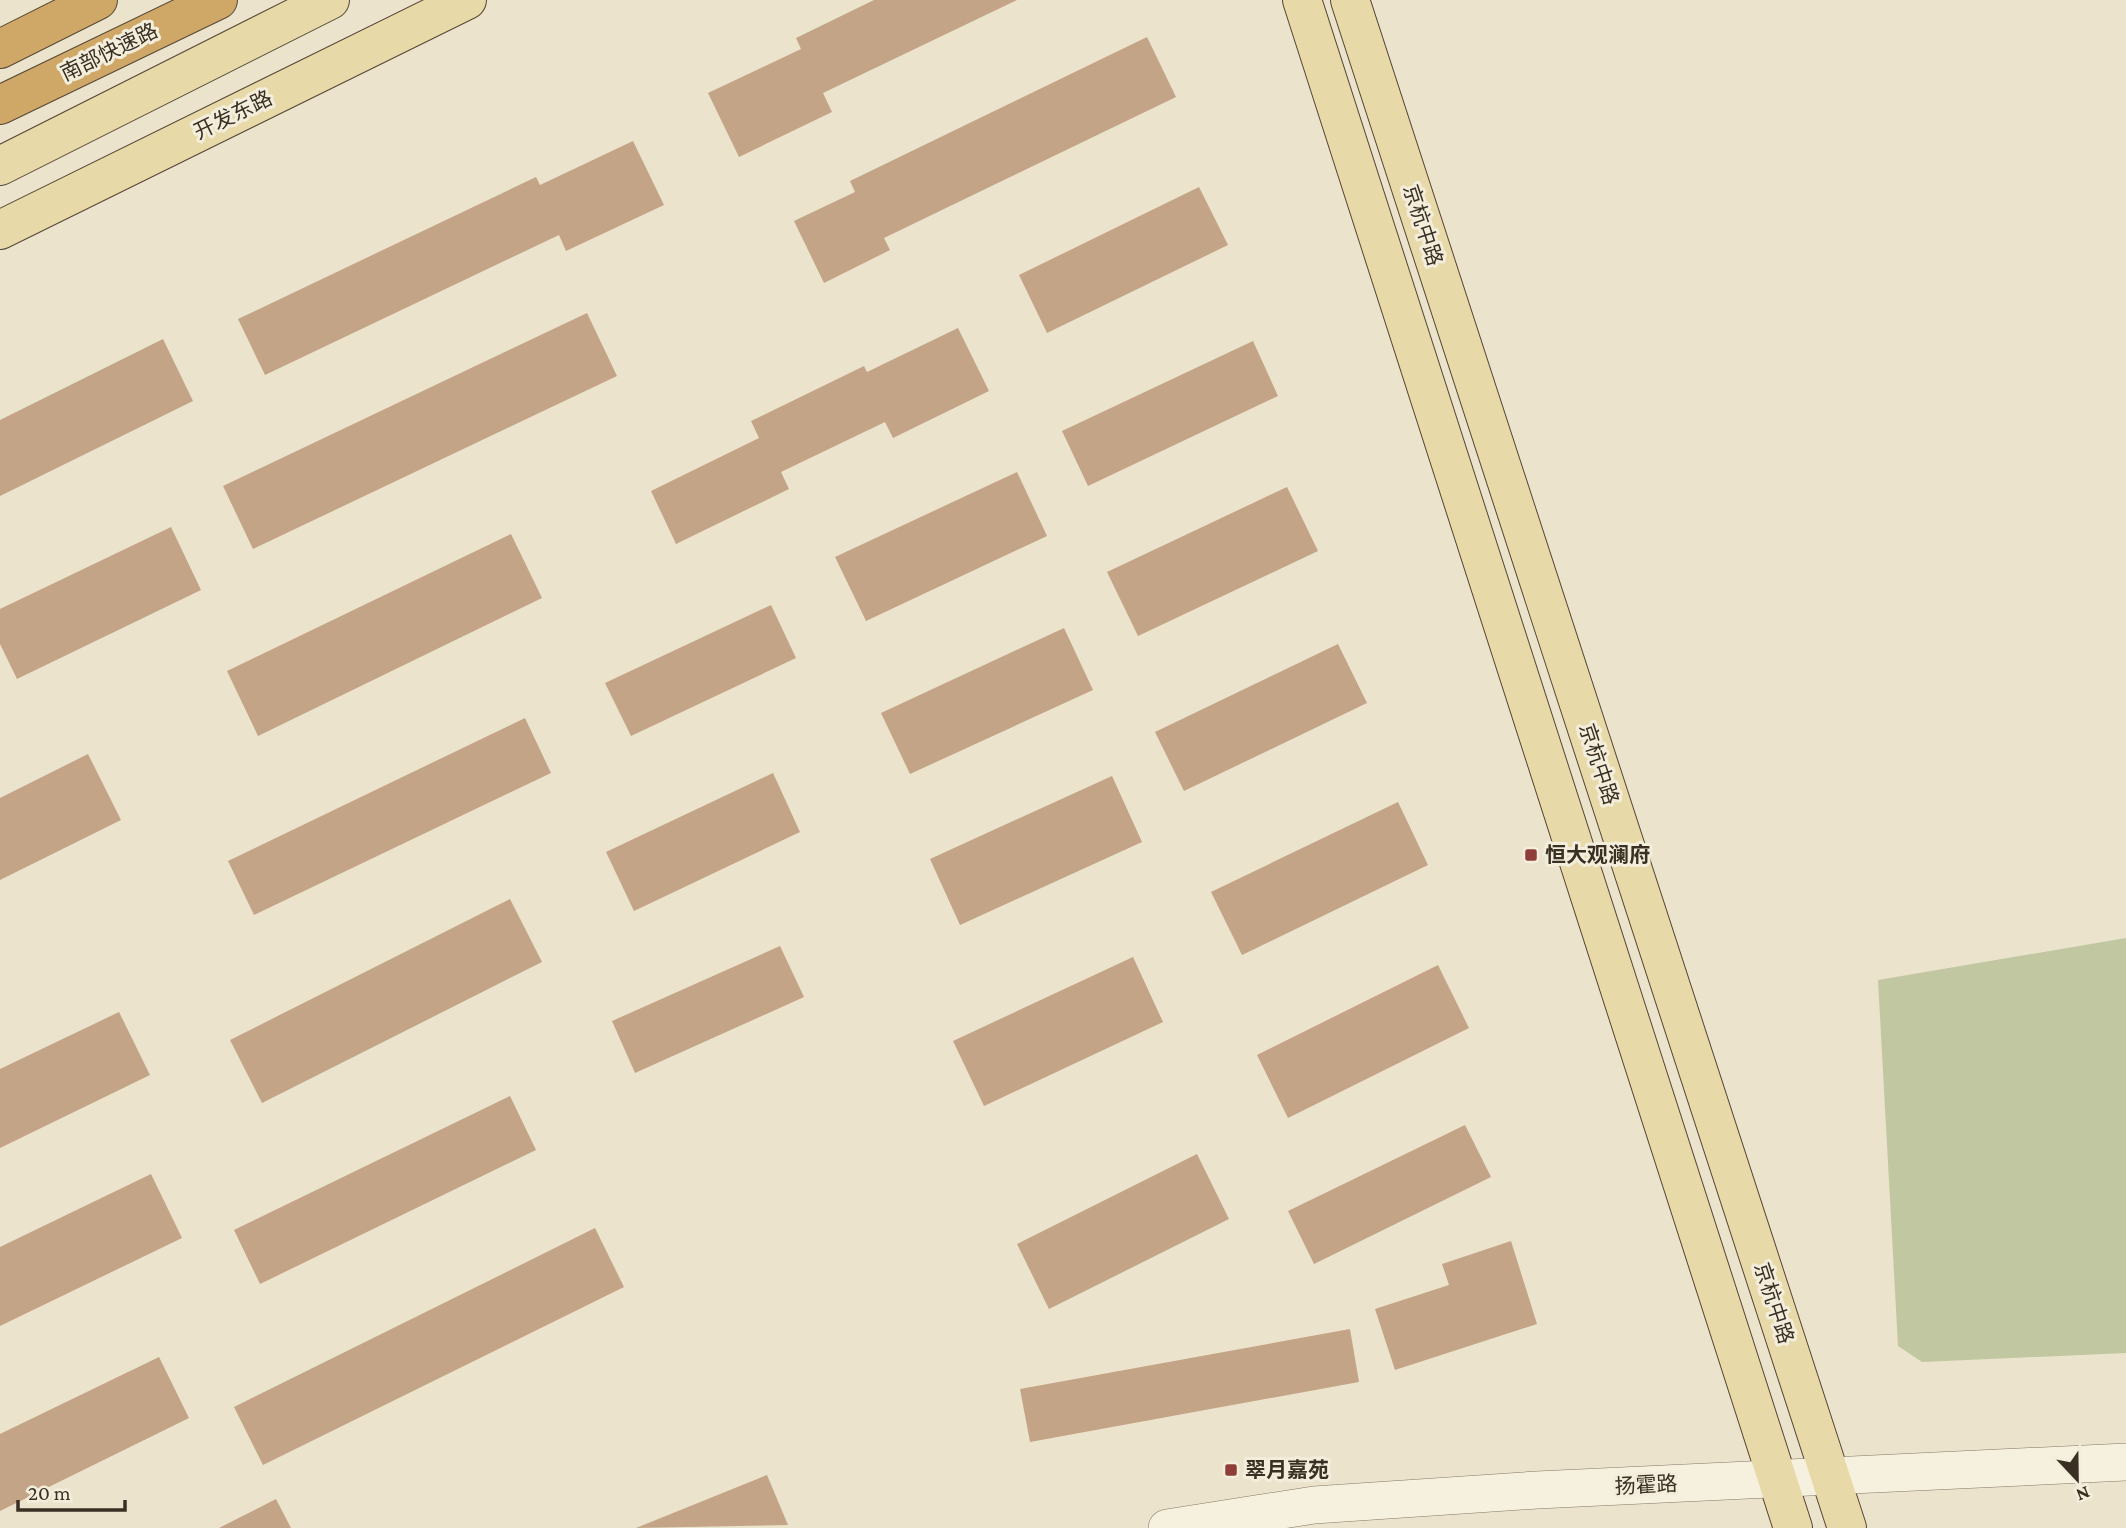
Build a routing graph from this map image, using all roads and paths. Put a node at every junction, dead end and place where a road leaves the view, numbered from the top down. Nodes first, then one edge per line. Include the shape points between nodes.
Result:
1 (99, 0) edge
2 (218, 0) edge
3 (330, 0) edge
4 (467, 0) edge
5 (1302, 0) edge
6 (1350, 0) edge
7 (0, 50) edge
8 (0, 104) edge
9 (0, 166) edge
10 (0, 230) edge
11 (2126, 1462) edge
12 (1831, 1476) junction
13 (1777, 1479) junction
14 (1167, 1528) edge
15 (1793, 1528) edge
16 (1847, 1528) edge

1 - 7 highway
2 - 8 highway, 南部快速路
3 - 9 main road
4 - 10 main road, 开发东路
5 - 13 main road
6 - 12 main road, 京杭中路
11 - 12 street, 扬霍路
12 - 13 street, 扬霍路
12 - 16 main road, 京杭中路
13 - 14 street, 扬霍路 via 1314,1505
13 - 15 main road

